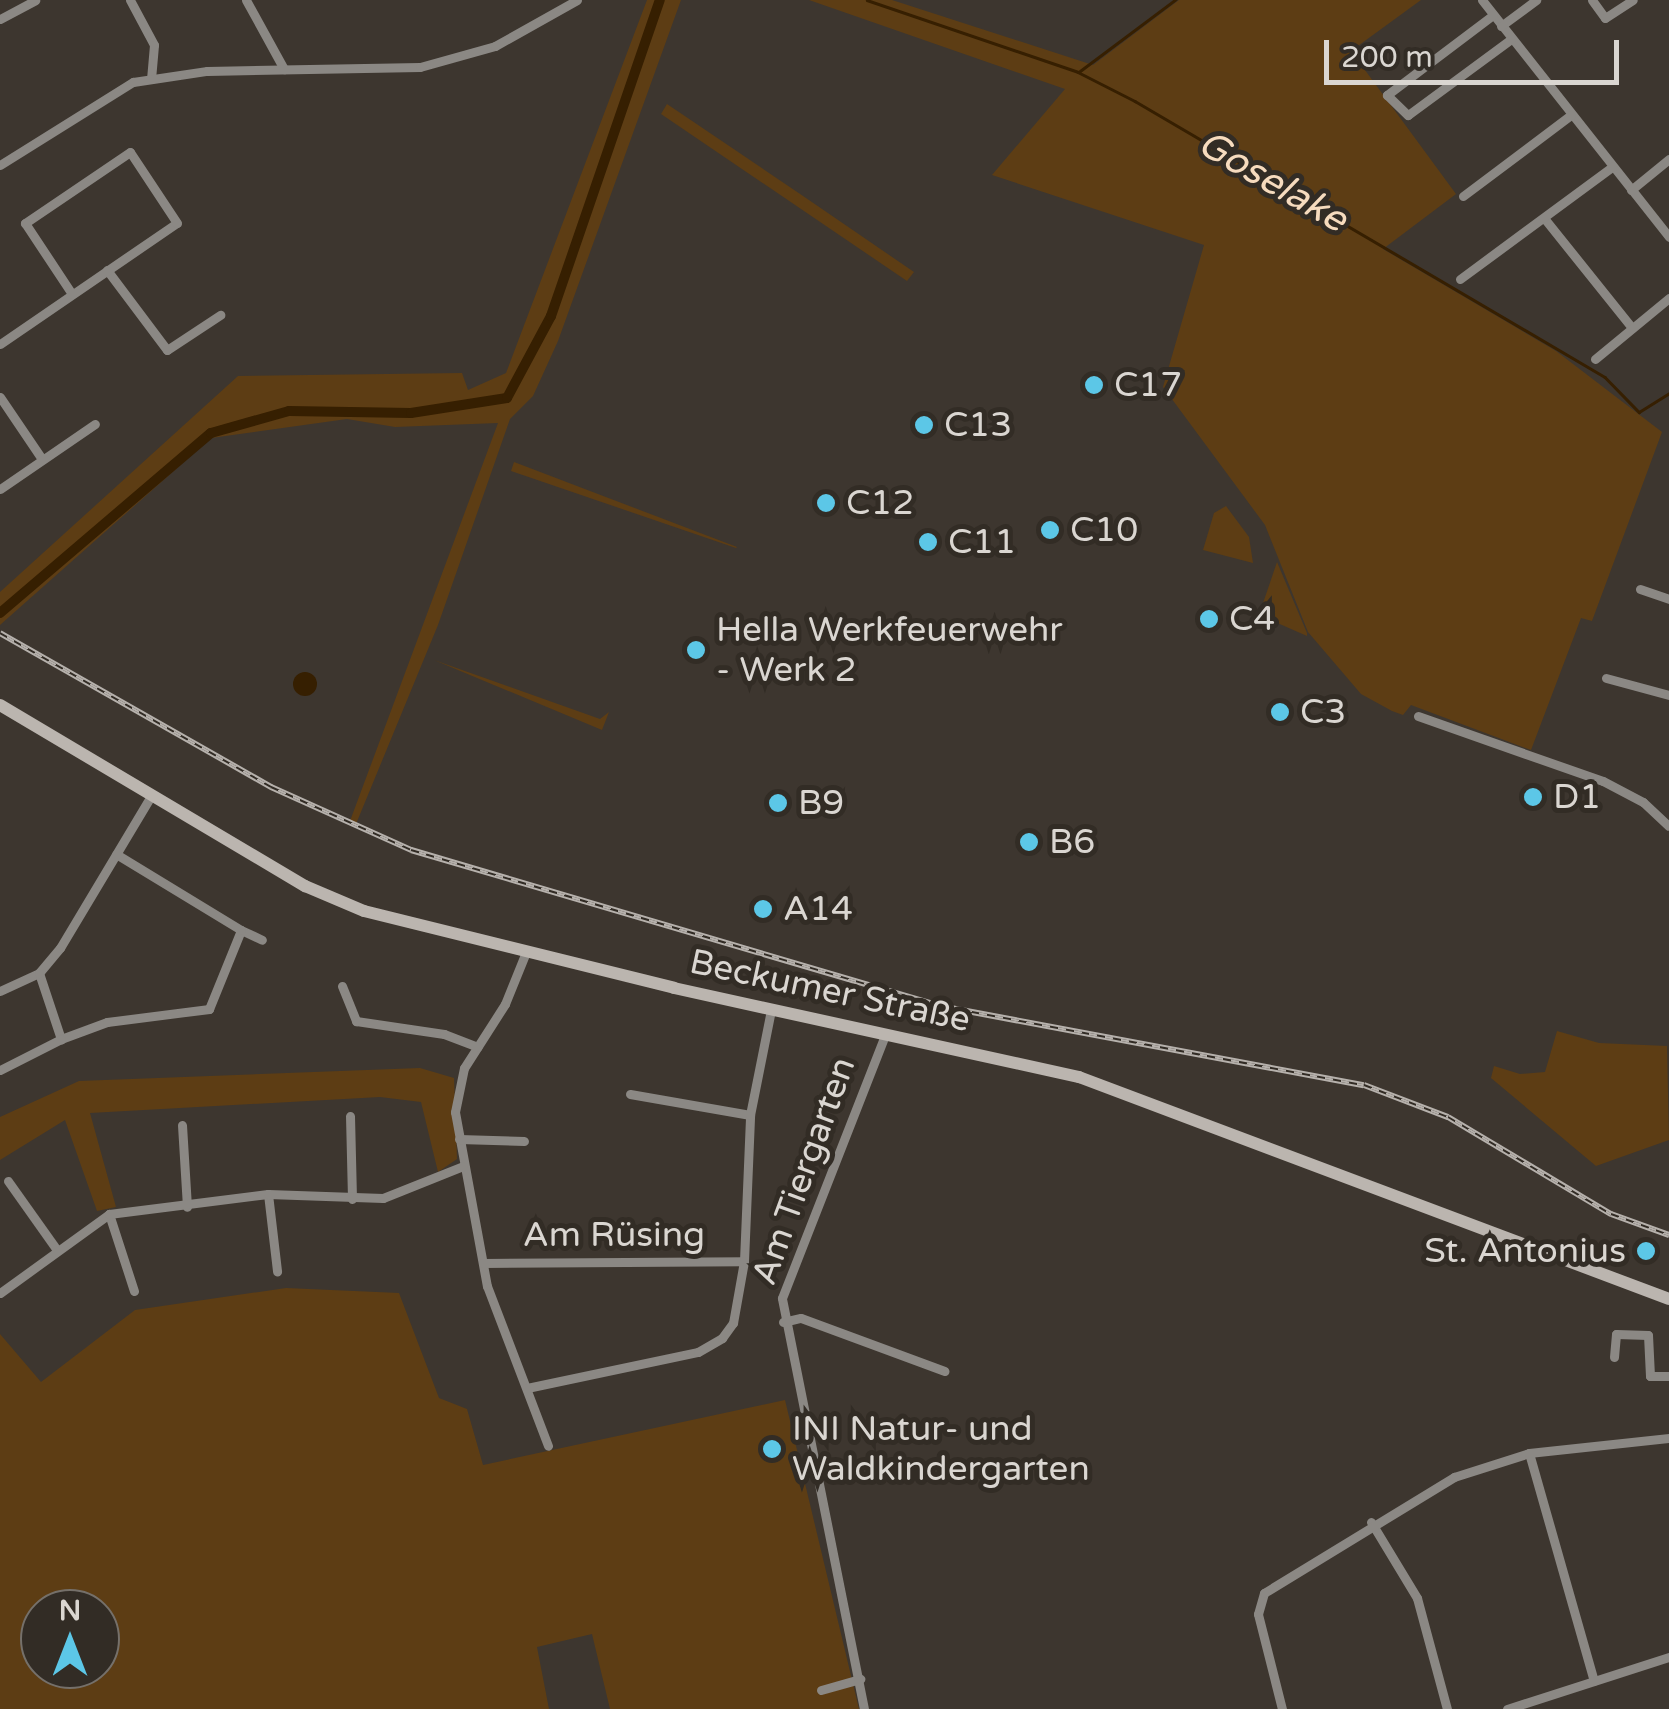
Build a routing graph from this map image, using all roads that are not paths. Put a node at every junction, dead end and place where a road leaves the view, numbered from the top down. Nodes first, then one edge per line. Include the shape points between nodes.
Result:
1 (35, 0) edge
2 (130, 0) edge
3 (262, 0) edge
4 (576, 0) edge
5 (1482, 0) edge
6 (1536, 0) edge
7 (1592, 0) edge
8 (1632, 0) edge
9 (248, 4) edge
10 (1494, 15) junction
11 (0, 18) edge
12 (1501, 26) junction
13 (1511, 39) junction
14 (284, 70) junction
15 (151, 77) junction
16 (1571, 116) junction
17 (1669, 159) edge
18 (0, 165) edge
19 (1612, 166) junction
20 (1631, 190) junction
21 (1463, 196) dead end
22 (1544, 218) junction
23 (1669, 237) edge
24 (107, 270) junction
25 (1460, 279) dead end
26 (72, 294) junction
27 (1669, 298) edge
28 (220, 315) dead end
29 (1632, 328) junction
30 (0, 344) edge
31 (1595, 358) dead end
32 (0, 397) edge
33 (96, 424) dead end
34 (42, 460) junction
35 (0, 489) edge
36 (1640, 589) dead end
37 (1669, 599) edge
38 (1606, 678) dead end
39 (1669, 695) edge
40 (0, 705) edge
41 (1418, 716) dead end
42 (152, 796) junction
43 (1669, 826) edge
44 (116, 854) junction
45 (241, 930) junction
46 (262, 940) dead end
47 (526, 952) junction
48 (39, 972) junction
49 (342, 986) dead end
50 (0, 992) edge
51 (771, 1010) junction
52 (884, 1035) junction
53 (62, 1039) junction
54 (478, 1047) junction
55 (0, 1070) edge
56 (630, 1094) dead end
57 (750, 1115) junction
58 (350, 1116) dead end
59 (182, 1125) dead end
60 (458, 1139) junction
61 (524, 1141) dead end
62 (462, 1166) junction
63 (8, 1181) dead end
64 (268, 1194) junction
65 (352, 1200) junction
66 (187, 1207) junction
67 (109, 1214) junction
68 (57, 1250) junction
69 (744, 1261) junction
70 (483, 1263) junction
71 (277, 1271) dead end
72 (134, 1292) dead end
73 (0, 1293) edge
74 (1669, 1299) edge
75 (783, 1322) junction
76 (1614, 1357) dead end
77 (944, 1371) dead end
78 (1669, 1376) edge
79 (527, 1388) junction
80 (1669, 1438) edge
81 (548, 1446) dead end
82 (1530, 1453) junction
83 (1371, 1522) junction
84 (1669, 1657) edge
85 (860, 1679) junction
86 (1594, 1680) junction
87 (821, 1690) dead end
88 (864, 1709) edge
89 (1282, 1709) edge
90 (1447, 1709) edge
91 (1507, 1709) edge

1 - 11 street
2 - 15 street via 154,45
3 - 9 street
4 - 14 street via 494,46 420,67
5 - 10 street
6 - 12 street
7 - 8 street via 1605,18
9 - 14 street
10 - 12 street
10 - 13 street via 1387,95 1408,114
12 - 13 street
13 - 16 street
14 - 15 street
15 - 18 street via 114,91
16 - 19 street
16 - 21 street
17 - 20 street
19 - 20 street
19 - 22 street
20 - 23 street
22 - 25 street
22 - 29 street
24 - 26 street
24 - 26 street via 177,223 130,152 25,223
24 - 28 street via 167,350
26 - 30 street
27 - 29 street
29 - 31 street
32 - 34 street
33 - 34 street
34 - 35 street
36 - 37 street
38 - 39 street
40 - 42 main road, Beckumer Straße
41 - 43 street via 1603,781 1643,802
42 - 44 street
42 - 47 main road, Beckumer Straße via 337,901
44 - 45 street
44 - 48 street
45 - 46 street
45 - 53 street via 209,1009 107,1022
47 - 51 main road, Beckumer Straße
47 - 54 street via 506,1004
48 - 50 street
48 - 53 street
49 - 54 street via 356,1021 444,1034
51 - 52 main road, Beckumer Straße
51 - 57 street, Am Rüsing
52 - 74 main road, Beckumer Straße via 1111,1088
52 - 75 street, Am Tiergarten via 789,1270
53 - 55 street
54 - 60 street via 454,1092
56 - 57 street
57 - 69 street, Am Rüsing
58 - 65 street
59 - 66 street
60 - 61 street
60 - 62 street
62 - 65 street via 419,1188
62 - 70 street
63 - 68 street
64 - 65 street
64 - 66 street
64 - 71 street
66 - 67 street
67 - 68 street
67 - 72 street
68 - 73 street
69 - 70 street, Am Rüsing
69 - 79 street, Am Rüsing via 733,1323 722,1338 698,1352
70 - 79 street
75 - 77 street via 800,1318
75 - 85 street, Am Tiergarten
76 - 78 street via 1616,1334 1648,1335 1650,1376
79 - 81 street
80 - 82 street
82 - 83 street via 1454,1477
82 - 86 street
83 - 89 street via 1258,1603
83 - 90 street via 1417,1598
84 - 86 street
85 - 87 street
85 - 88 street, Am Tiergarten
86 - 91 street

